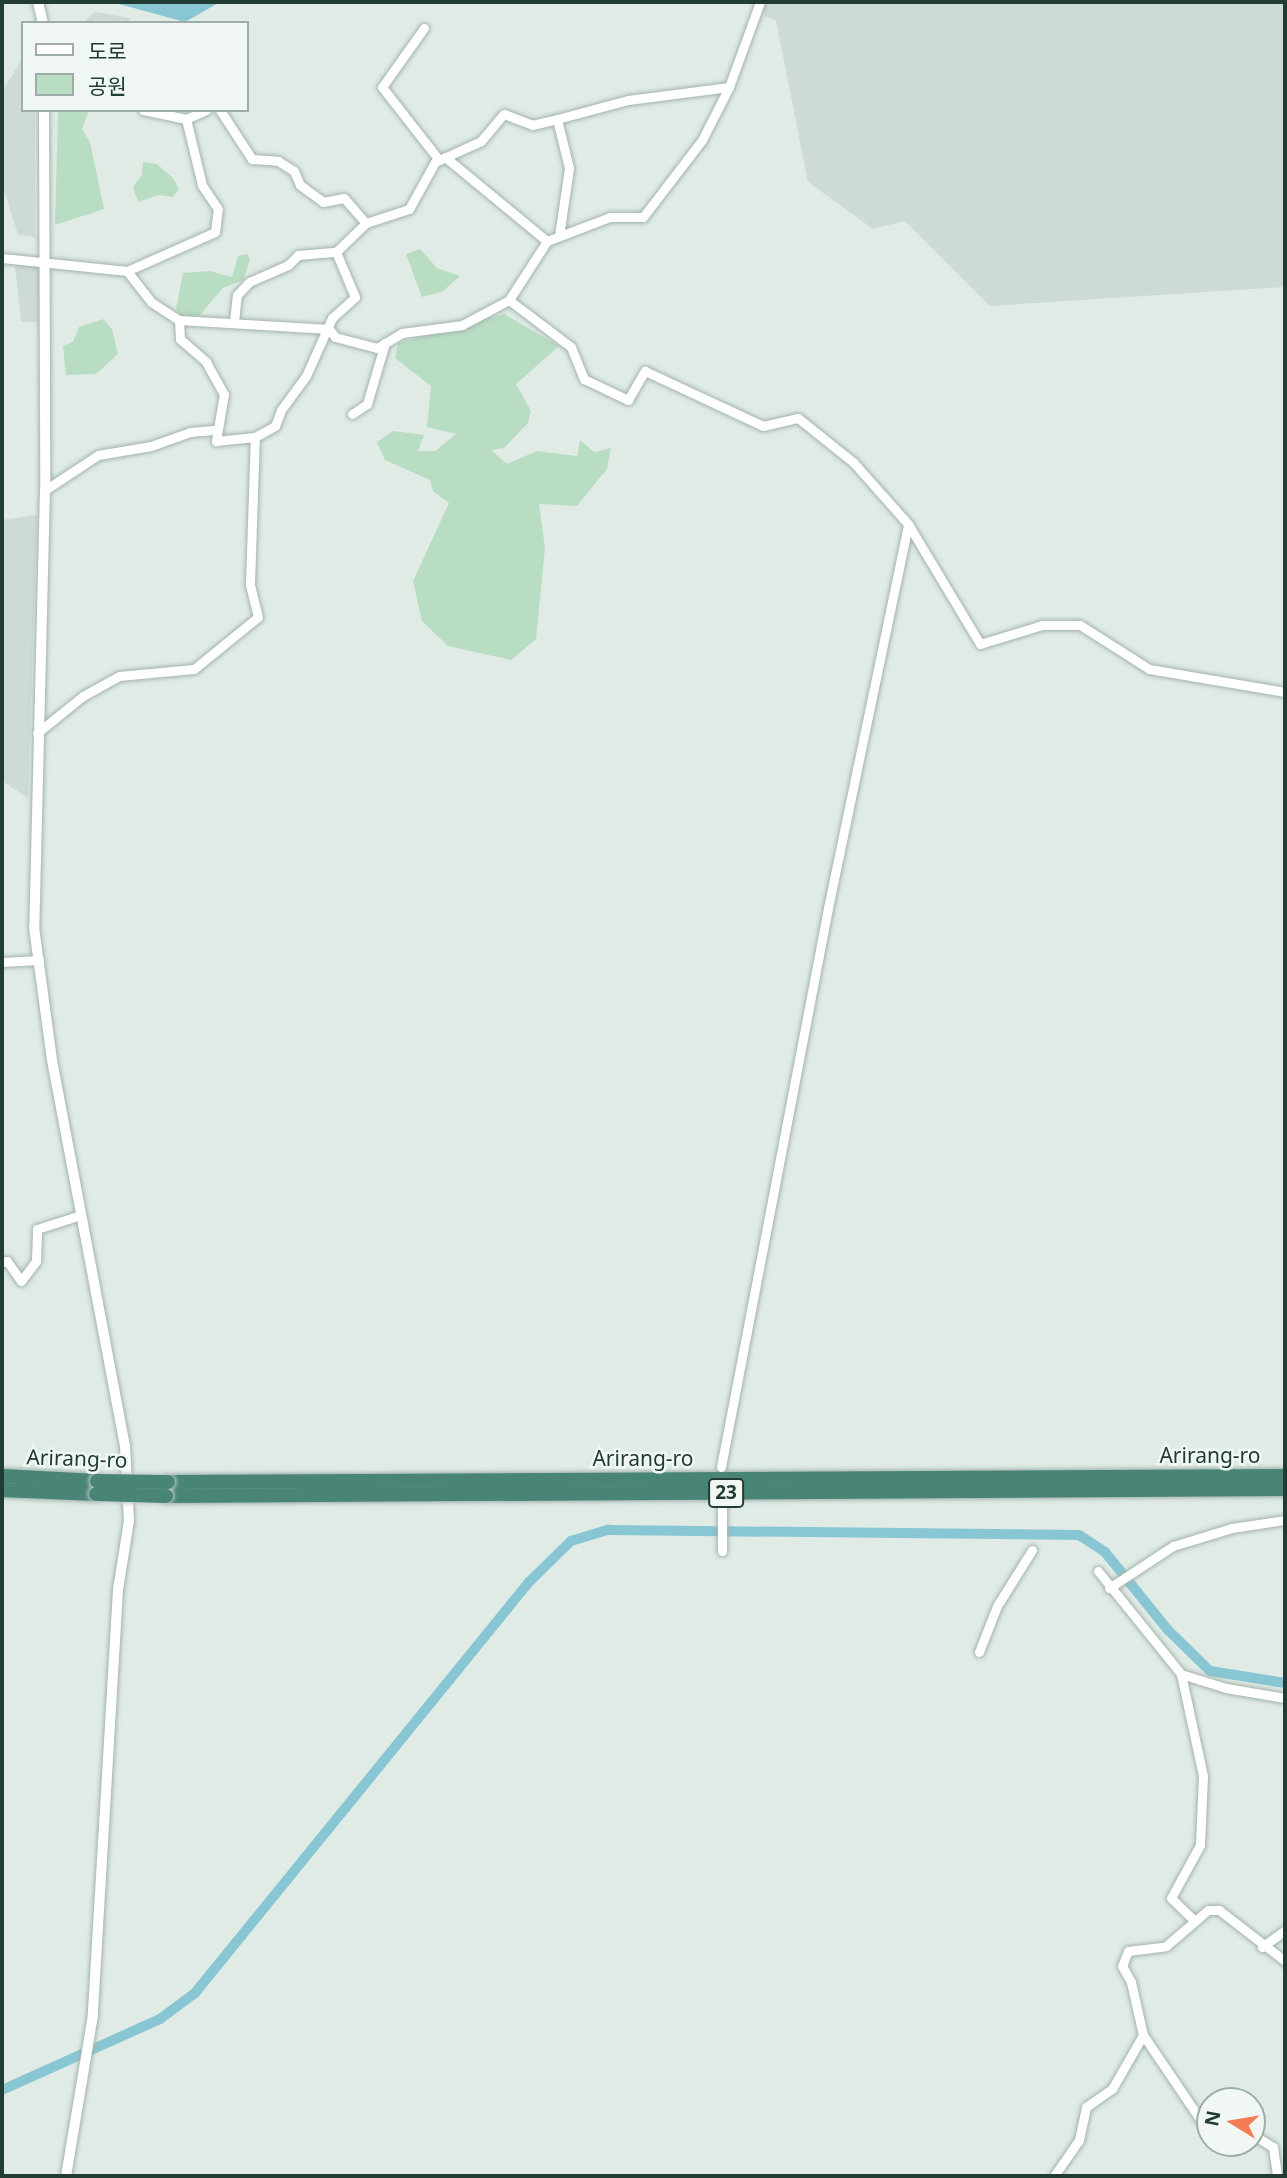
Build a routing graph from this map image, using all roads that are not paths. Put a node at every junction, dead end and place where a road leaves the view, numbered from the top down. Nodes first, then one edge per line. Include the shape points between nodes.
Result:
1 (38, 2) edge
2 (760, 2) edge
3 (43, 21) edge
4 (424, 28) dead end
5 (729, 87) junction
6 (44, 112) edge
7 (153, 112) edge
8 (202, 112) edge
9 (221, 112) edge
10 (186, 119) junction
11 (557, 119) junction
12 (442, 159) junction
13 (366, 223) junction
14 (559, 236) junction
15 (547, 241) junction
16 (336, 252) junction
17 (2, 258) edge
18 (44, 260) junction
19 (127, 271) junction
20 (509, 300) junction
21 (179, 320) junction
22 (234, 322) junction
23 (329, 329) junction
24 (385, 343) junction
25 (352, 414) dead end
26 (214, 430) junction
27 (254, 437) junction
28 (45, 490) junction
29 (908, 524) junction
30 (1285, 692) edge
31 (36, 734) junction
32 (39, 960) junction
33 (2, 962) edge
34 (81, 1215) junction
35 (2, 1262) edge
36 (721, 1467) dead end
37 (2, 1476) edge
38 (1285, 1476) edge
39 (97, 1487) junction
40 (167, 1489) junction
41 (1285, 1489) edge
42 (2, 1490) edge
43 (722, 1502) dead end
44 (1285, 1520) edge
45 (722, 1548) dead end
46 (1032, 1550) dead end
47 (1098, 1572) dead end
48 (1112, 1585) junction
49 (979, 1652) dead end
50 (1181, 1674) junction
51 (1285, 1698) edge
52 (1195, 1921) junction
53 (1285, 1930) edge
54 (1262, 1947) junction
55 (1285, 1961) edge
56 (1143, 2035) junction
57 (1196, 2114) edge
58 (1266, 2143) edge
59 (66, 2176) edge
60 (1054, 2176) edge
61 (1277, 2176) edge

1 - 3 street
2 - 5 street
4 - 12 street via 382,87
5 - 11 street via 628,100
5 - 14 street via 702,140 643,217 610,217
6 - 18 street
7 - 10 street
8 - 10 street
9 - 13 street via 252,159 278,161 323,202 344,198
10 - 19 street via 202,185 218,209 215,232
11 - 12 street via 532,125 504,114 481,141
11 - 14 street via 569,168
12 - 13 street via 410,209
12 - 15 street
13 - 16 street
14 - 15 street
15 - 20 street
16 - 22 street via 298,255 288,265 249,282 237,295
16 - 23 street via 355,297 332,318
17 - 18 street
18 - 19 street via 89,270
18 - 28 street
19 - 21 street via 152,302
20 - 24 street via 462,325 402,333
20 - 29 street via 571,347 584,379 628,400 645,371 763,426 798,418 854,463
21 - 22 street
21 - 26 street via 180,339 206,362 224,394
22 - 23 street
23 - 24 street via 335,337 377,348
23 - 27 street via 275,426
24 - 25 street via 367,404
26 - 27 street via 216,441 227,443
26 - 28 street via 98,455
27 - 31 street via 250,583 258,617 194,670 119,676 83,696
28 - 31 street
29 - 30 street via 980,644 1042,625 1080,625 1149,669
29 - 36 street
31 - 32 street via 34,927
32 - 33 street
32 - 34 street
34 - 35 street via 37,1229 36,1261 21,1281 7,1261
34 - 59 street via 125,1446 129,1521 118,1590 91,2026
37 - 39 highway, Arirang-ro / 23
38 - 40 highway, Arirang-ro / 23
39 - 40 highway, Arirang-ro / 23, bridge
39 - 42 highway, Arirang-ro / 23
40 - 41 highway, Arirang-ro / 23
43 - 45 street
44 - 48 street via 1232,1528 1173,1546
46 - 49 street via 997,1606
47 - 48 street
48 - 50 street
50 - 51 street via 1226,1688
50 - 52 street via 1203,1776 1200,1845 1171,1898
52 - 54 street via 1208,1910 1219,1910
52 - 56 street via 1166,1946 1128,1951 1122,1966 1131,1982
53 - 54 street
54 - 55 street
56 - 57 street
56 - 60 street via 1112,2089 1086,2107 1079,2140
58 - 61 street via 1273,2147

